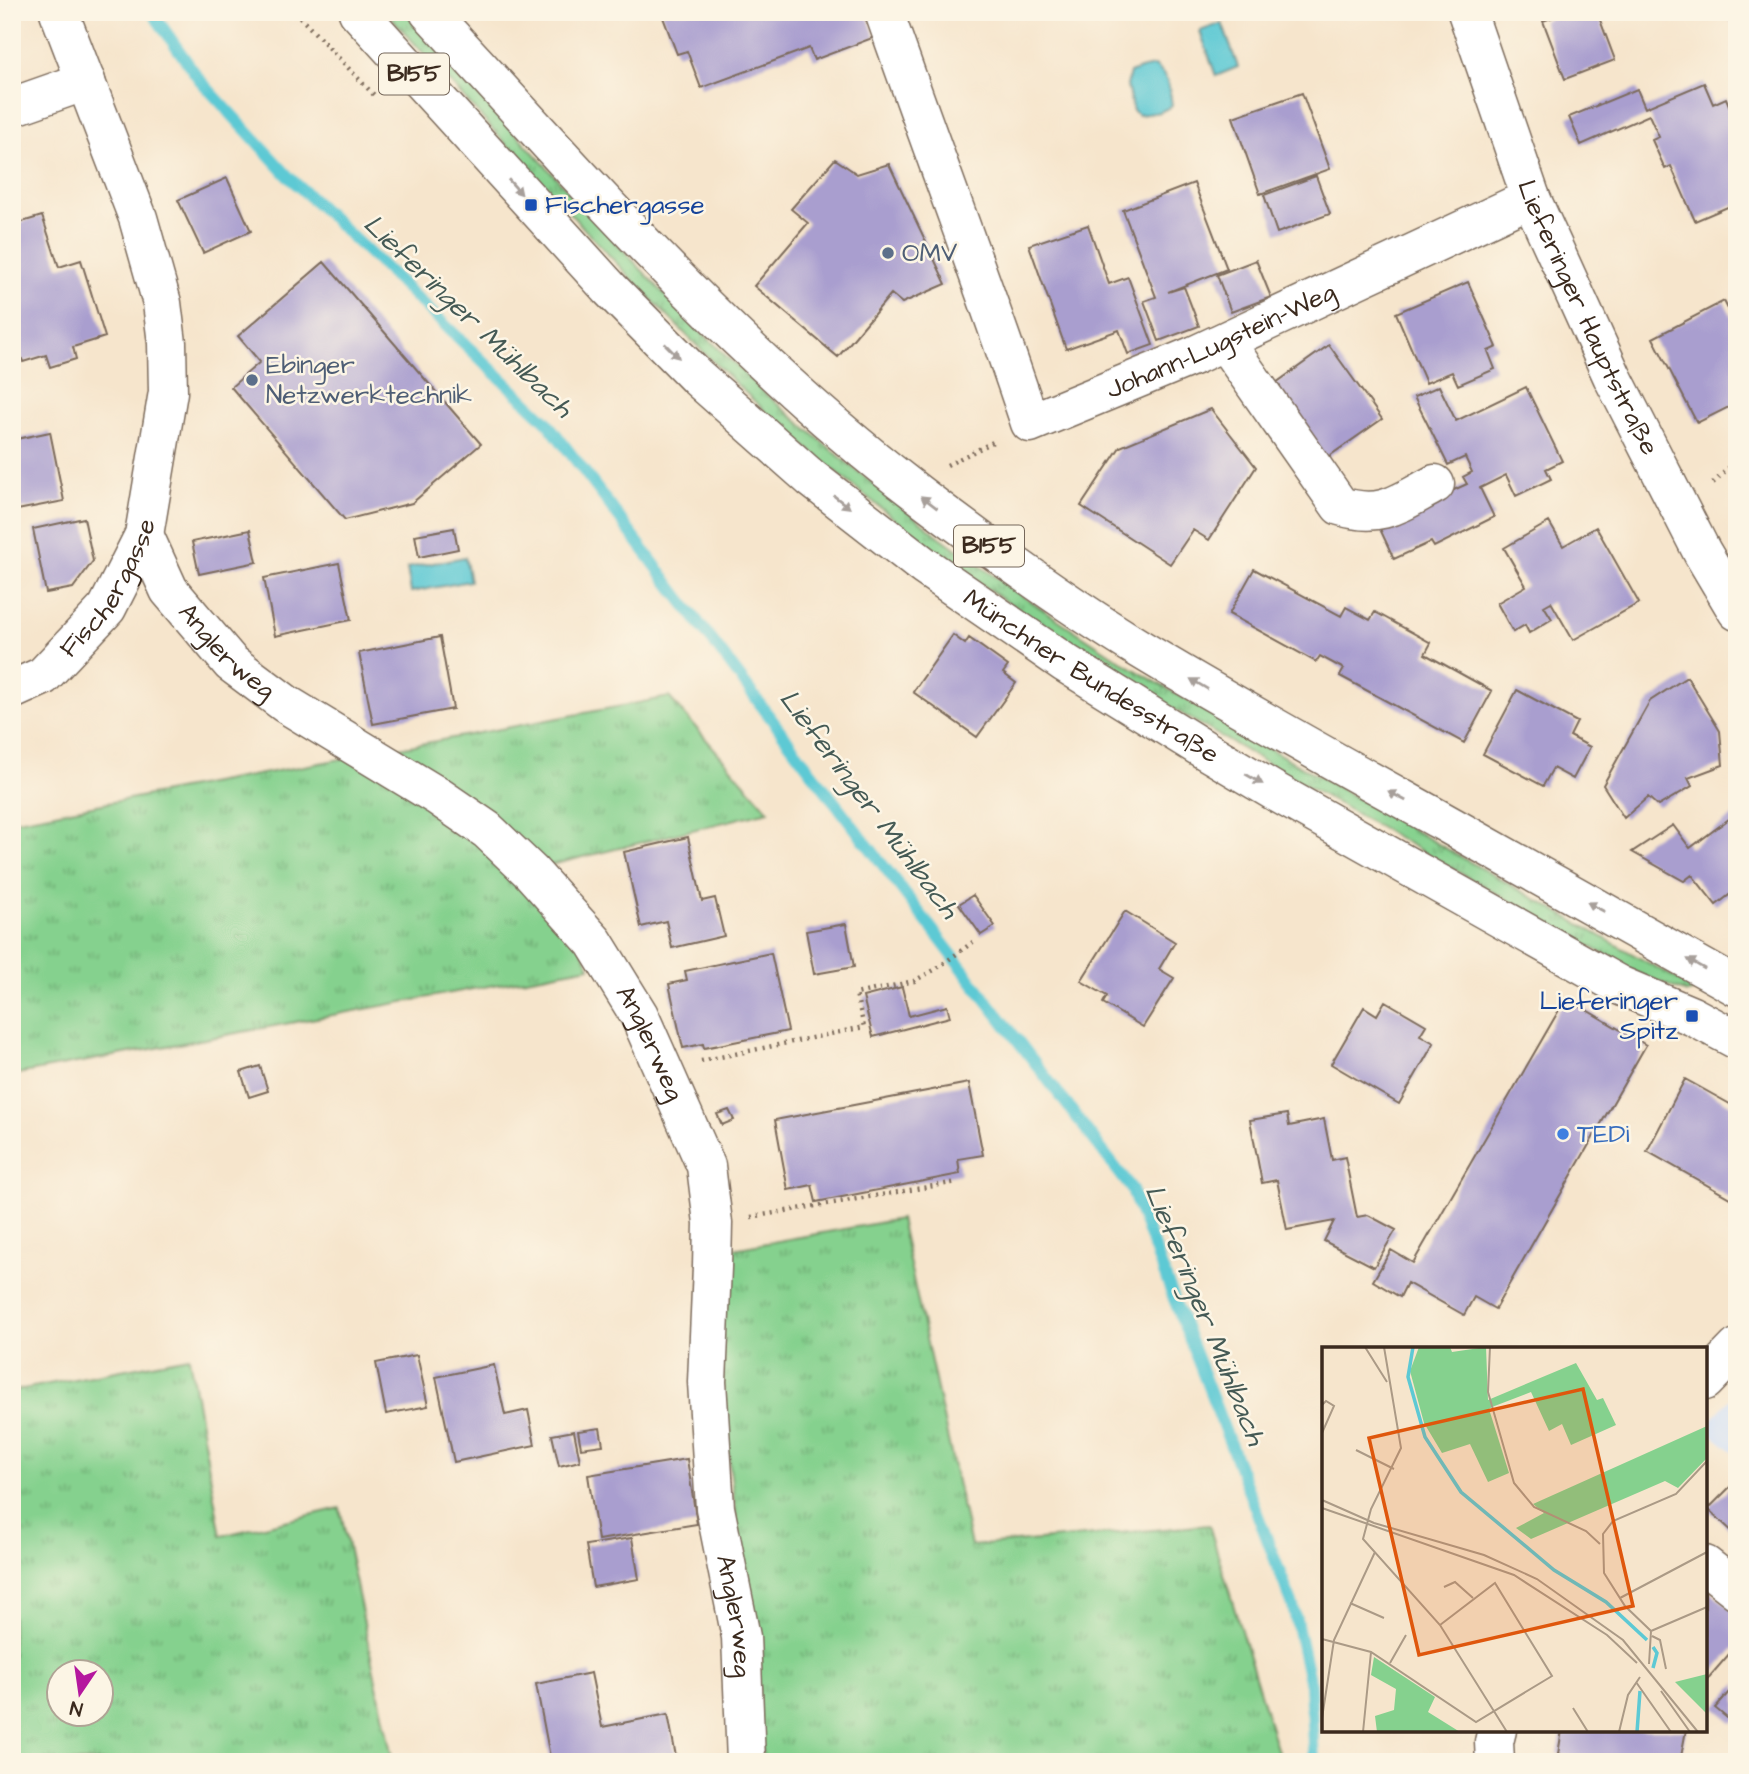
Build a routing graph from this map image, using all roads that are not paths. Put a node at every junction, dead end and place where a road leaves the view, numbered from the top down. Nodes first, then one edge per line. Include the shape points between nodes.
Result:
1 (59, 12) edge
2 (358, 12) edge
3 (429, 12) edge
4 (884, 12) edge
5 (1467, 12) edge
6 (86, 81) junction
7 (12, 107) edge
8 (1531, 198) junction
9 (1225, 342) junction
10 (1435, 484) dead end
11 (144, 535) junction
12 (1737, 611) edge
13 (12, 690) edge
14 (1737, 987) edge
15 (1737, 1040) edge
16 (1737, 1348) edge
17 (1707, 1379) edge
18 (1707, 1567) edge
19 (1737, 1590) edge
20 (1496, 1732) edge
21 (746, 1762) edge
22 (1494, 1762) edge

1 - 6 street, Fischergasse
2 -> 15 street, Münchner Bundesstraße / B155 via 610,289 697,377 811,478 924,566 1065,663 1274,791 1621,986
14 -> 3 street, Münchner Bundesstraße / B155 via 1263,722 1022,571 915,491 781,379 695,296
4 - 9 street, Johann-Lugstein-Weg via 1030,423
5 - 8 street, Lieferinger Hauptstraße
6 - 7 street
6 - 11 street, Fischergasse via 138,218 162,303 168,392
8 - 9 street, Johann-Lugstein-Weg
8 - 12 street, Lieferinger Hauptstraße via 1612,376
9 - 10 street via 1340,506 1359,512 1388,509
11 - 13 street, Fischergasse via 107,608 43,676
11 - 21 street, Anglerweg via 170,590 231,663 286,704 486,830 594,942 639,1015 706,1166 713,1223 707,1382 714,1494 741,1637
16 - 17 street
18 - 19 street
20 - 22 street

